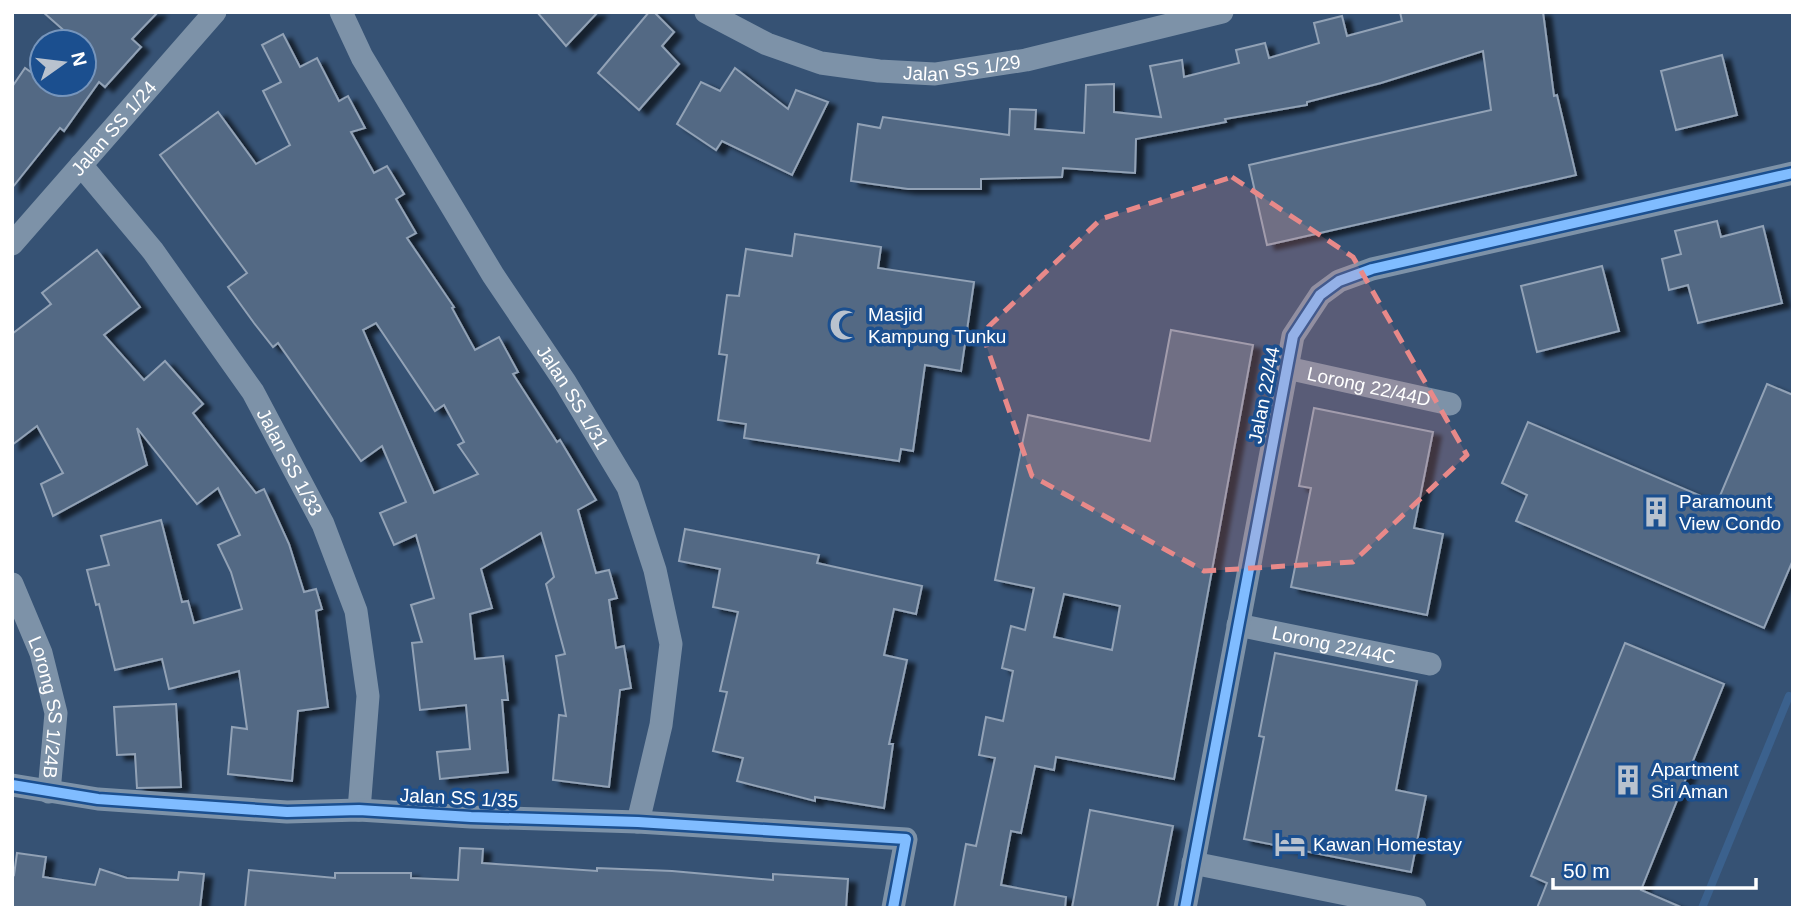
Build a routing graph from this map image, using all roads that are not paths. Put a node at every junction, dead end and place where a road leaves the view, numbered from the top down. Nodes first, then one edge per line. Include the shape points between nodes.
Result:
1 (215, 12) edge
2 (341, 12) edge
3 (706, 12) edge
4 (1222, 12) edge
5 (81, 165) junction
6 (1793, 173) edge
7 (12, 244) edge
8 (1287, 368) junction
9 (1450, 404) dead end
10 (12, 584) edge
11 (1238, 625) junction
12 (1430, 664) dead end
13 (12, 786) edge
14 (49, 792) junction
15 (359, 810) junction
16 (638, 822) junction
17 (1194, 863) junction
18 (893, 908) edge
19 (1185, 908) edge
20 (1415, 908) edge

1 - 5 street, Jalan SS 1/24
2 - 16 street, Jalan SS 1/31 via 368,68 493,275 628,487 655,570 671,644 661,725
3 - 4 street, Jalan SS 1/29 via 767,44 821,64 934,74 1026,60
5 - 7 street, Jalan SS 1/24
5 - 15 street, Jalan SS 1/33 via 153,251 253,392 323,524 356,611 368,696
6 - 8 street, Jalan 22/44 via 1339,281 1320,295 1293,336
8 - 9 street, Lorong 22/44D
8 - 11 street, Jalan 22/44
10 - 14 street, Lorong SS 1/24B via 41,653 57,713
11 - 12 street, Lorong 22/44C
11 - 17 street, Jalan 22/44
13 - 14 street, Jalan SS 1/35
14 - 15 street, Jalan SS 1/35 via 287,812
15 - 16 street, Jalan SS 1/35
16 - 18 street, Jalan SS 1/35 via 906,839
17 - 19 street, Jalan 22/44
17 - 20 street

